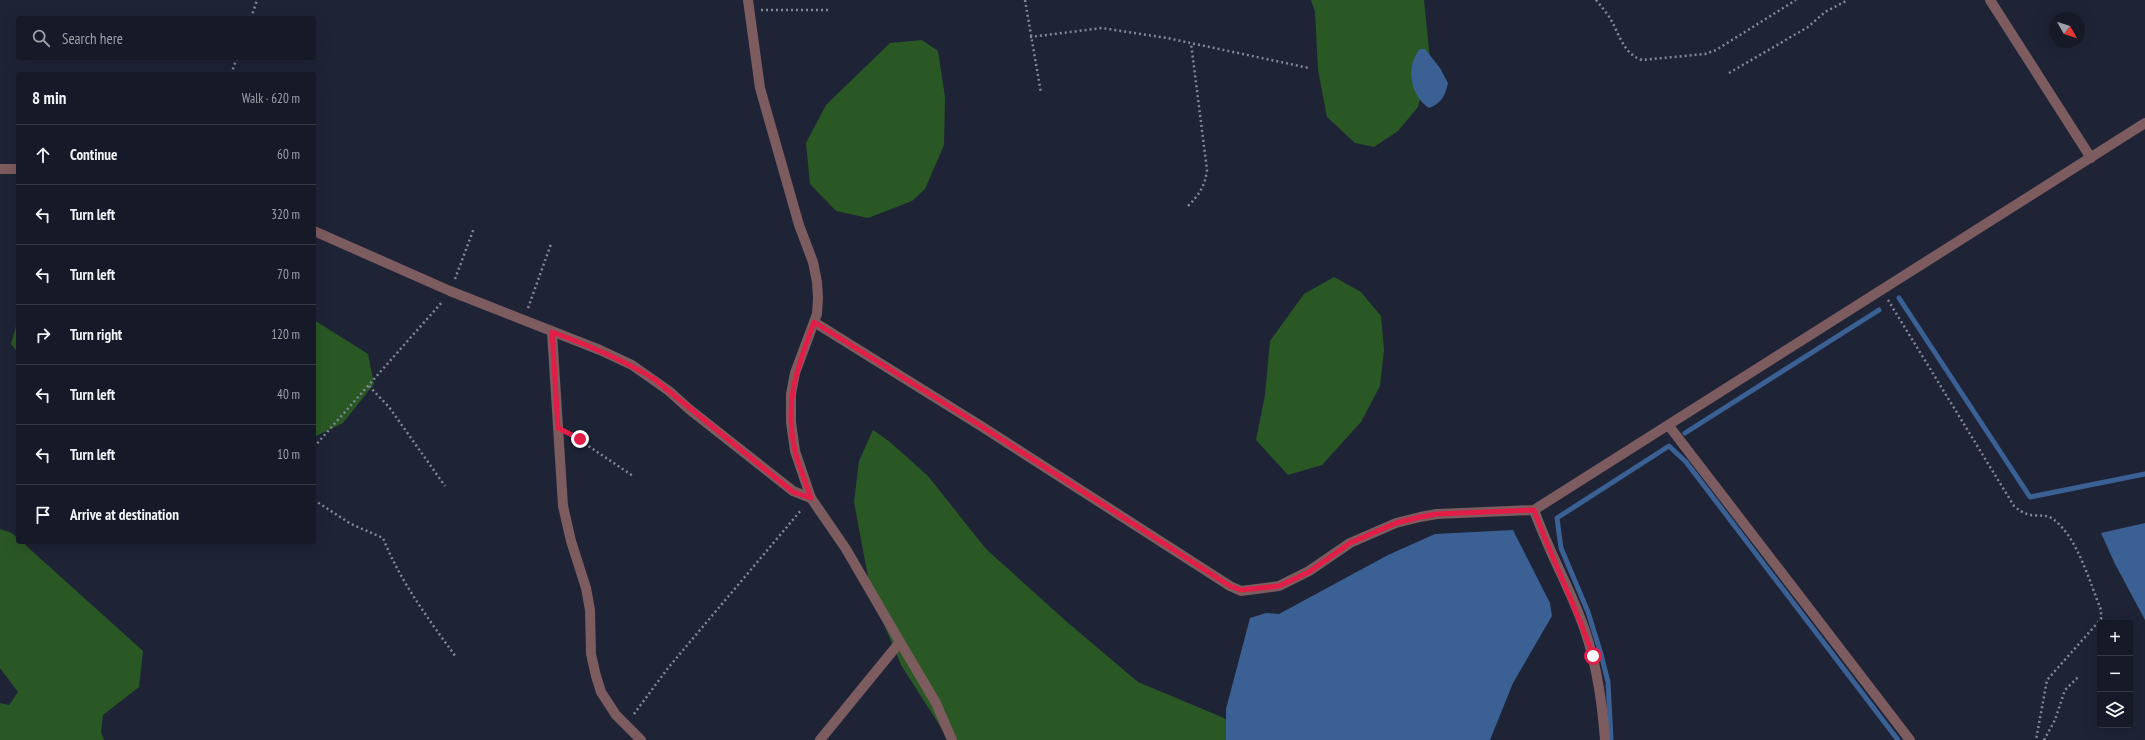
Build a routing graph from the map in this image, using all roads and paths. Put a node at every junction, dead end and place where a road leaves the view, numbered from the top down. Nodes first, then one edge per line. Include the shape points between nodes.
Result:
1 (257, 0) edge
2 (1025, 0) edge
3 (1596, 0) edge
4 (1796, 0) edge
5 (1848, 0) edge
6 (1990, 0) edge
7 (748, 5) edge
8 (831, 10) dead end
9 (252, 16) edge
10 (1030, 37) junction
11 (1191, 43) junction
12 (236, 60) edge
13 (1310, 68) dead end
14 (232, 72) edge
15 (1729, 73) dead end
16 (1041, 93) dead end
17 (2145, 123) edge
18 (2091, 158) junction
19 (0, 169) edge
20 (16, 169) edge
21 (1188, 206) dead end
22 (474, 228) dead end
23 (316, 232) edge
24 (551, 244) dead end
25 (1881, 290) junction
26 (450, 291) junction
27 (523, 320) junction
28 (814, 322) junction
29 (552, 332) junction
30 (369, 385) junction
31 (1669, 426) junction
32 (558, 428) junction
33 (316, 445) edge
34 (633, 476) dead end
35 (444, 486) dead end
36 (811, 498) junction
37 (316, 501) edge
38 (1534, 510) junction
39 (900, 642) junction
40 (456, 657) dead end
41 (2078, 677) dead end
42 (624, 725) junction
43 (641, 740) edge
44 (820, 740) edge
45 (952, 740) edge
46 (1605, 740) edge
47 (1910, 740) edge
48 (2036, 740) edge
49 (2044, 740) edge

1 - 9 path
2 - 10 path
3 - 4 path via 1610,18 1626,49 1634,58 1642,60 1705,54 1716,50
5 - 15 path via 1825,12 1808,27
6 - 18 street
7 - 8 path
7 - 28 street via 762,95 799,226 813,262 818,298
10 - 11 path via 1102,28
10 - 16 path
11 - 13 path
11 - 21 path via 1207,170 1205,184
12 - 14 path
17 - 18 street
18 - 25 street
19 - 20 street
22 - 26 path
23 - 26 street
24 - 27 path
25 - 31 street
25 - 48 path via 2014,506 2027,515 2050,517 2067,534 2102,610 2101,619 2047,680
26 - 27 street
26 - 30 path
27 - 29 street
28 - 36 street via 791,394 795,451
28 - 38 street via 1230,586 1241,590 1279,586 1309,572 1350,543 1396,523 1437,514
29 - 32 street
29 - 36 street via 600,350 654,379 793,492
30 - 33 path
30 - 35 path via 389,407
31 - 38 street
31 - 47 street
32 - 34 path via 580,439
32 - 42 street via 563,506 586,588 590,610 591,654 601,692
36 - 39 street via 846,549
36 - 42 path via 668,668
37 - 40 path via 351,524 383,538 392,561
38 - 46 street via 1580,617 1593,656 1603,709
39 - 44 street
39 - 45 street via 936,703
41 - 49 path via 2064,690 2055,720
42 - 43 street

